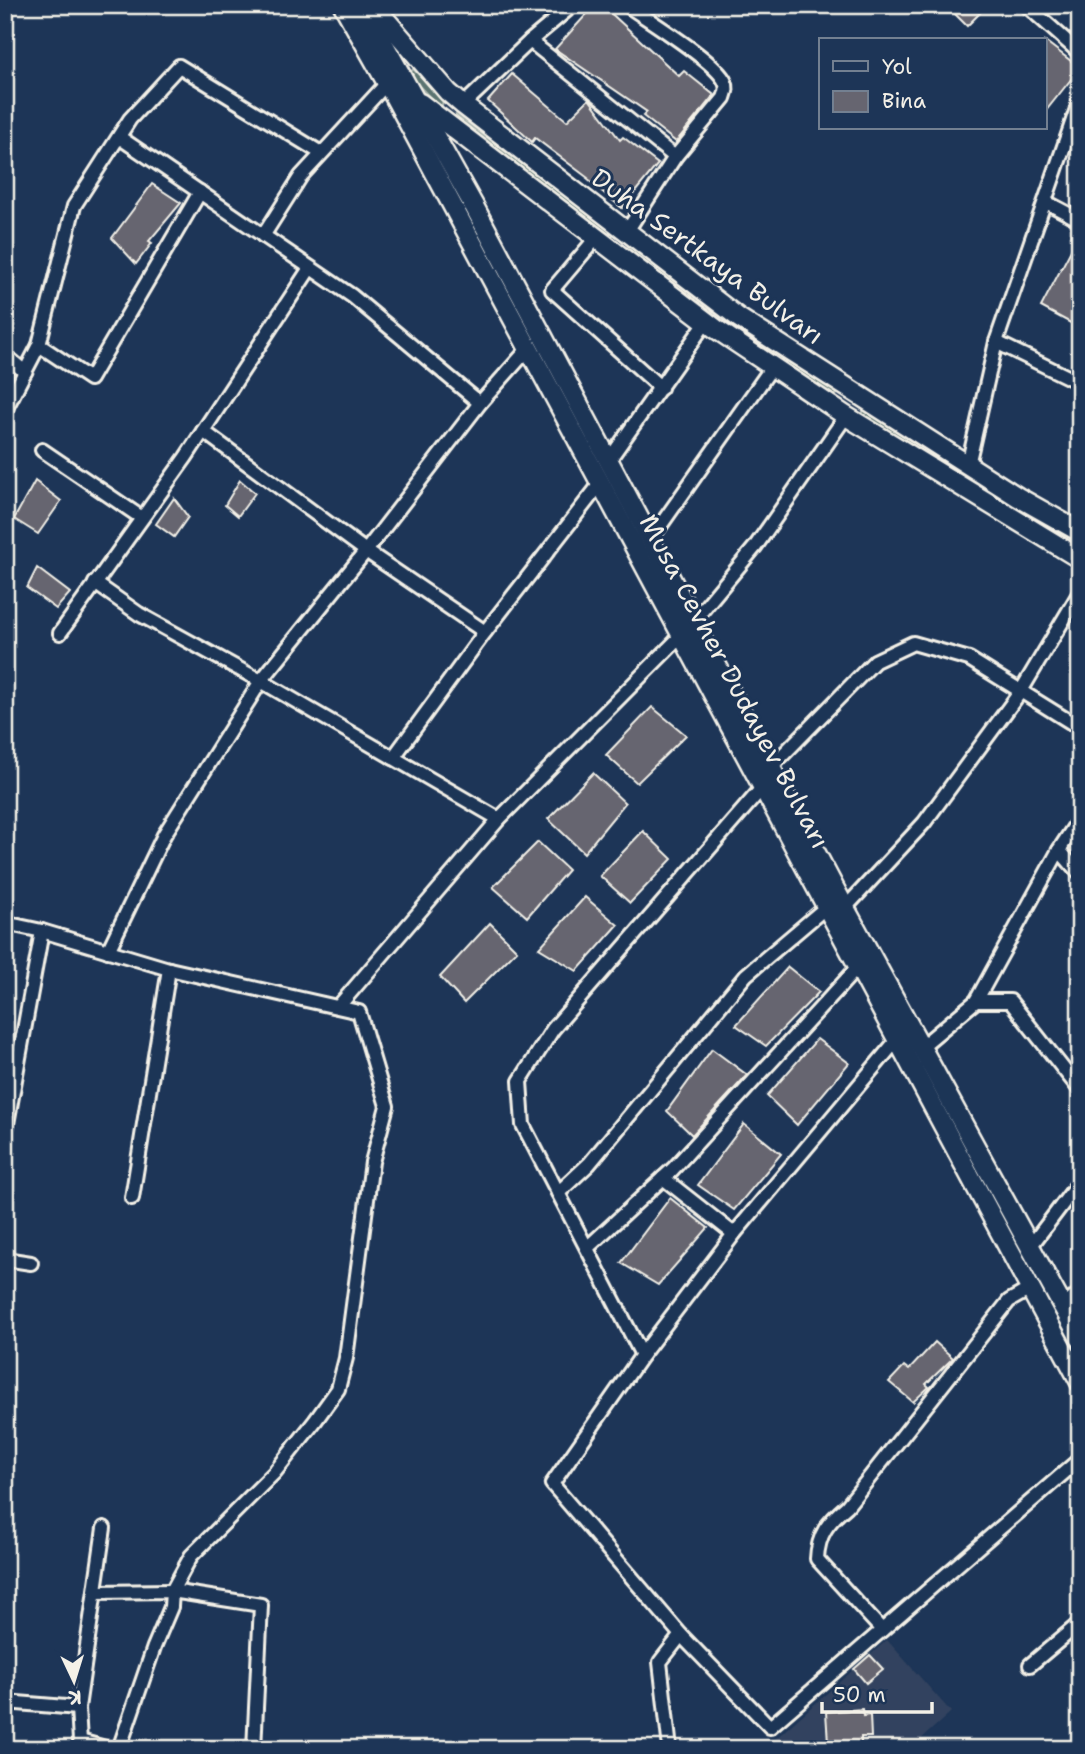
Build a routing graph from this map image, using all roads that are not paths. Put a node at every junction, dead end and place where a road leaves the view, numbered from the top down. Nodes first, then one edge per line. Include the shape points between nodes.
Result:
1 (343, 5) edge
2 (362, 5) edge
3 (373, 5) edge
4 (573, 5) edge
5 (627, 5) edge
6 (1026, 5) edge
7 (530, 41) junction
8 (1080, 53) edge
9 (387, 83) junction
10 (413, 97) junction
11 (1080, 100) edge
12 (463, 105) junction
13 (118, 136) junction
14 (321, 153) junction
15 (674, 157) junction
16 (200, 192) junction
17 (1046, 202) junction
18 (1080, 220) edge
19 (627, 231) junction
20 (263, 236) junction
21 (597, 237) junction
22 (615, 250) junction
23 (310, 268) junction
24 (706, 322) junction
25 (996, 342) junction
26 (39, 345) junction
27 (528, 349) junction
28 (5, 355) edge
29 (772, 367) junction
30 (25, 372) junction
31 (1080, 383) edge
32 (661, 388) junction
33 (857, 394) junction
34 (480, 403) junction
35 (5, 410) edge
36 (846, 416) junction
37 (203, 431) junction
38 (42, 450) dead end
39 (609, 460) junction
40 (968, 465) junction
41 (600, 484) junction
42 (142, 518) junction
43 (1080, 532) edge
44 (651, 538) junction
45 (366, 551) junction
46 (1080, 559) edge
47 (95, 583) junction
48 (1080, 592) edge
49 (694, 621) junction
50 (485, 632) junction
51 (60, 633) dead end
52 (681, 636) junction
53 (261, 681) junction
54 (1021, 691) junction
55 (1080, 728) edge
56 (393, 758) junction
57 (771, 767) junction
58 (762, 788) junction
59 (1080, 818) edge
60 (499, 819) junction
61 (1059, 850) junction
62 (1080, 874) edge
63 (825, 908) junction
64 (845, 908) junction
65 (5, 923) edge
66 (43, 931) junction
67 (108, 951) junction
68 (858, 968) junction
69 (169, 969) junction
70 (976, 1002) junction
71 (338, 1007) junction
72 (896, 1041) junction
73 (921, 1047) junction
74 (1080, 1090) edge
75 (5, 1135) edge
76 (663, 1178) junction
77 (1080, 1181) edge
78 (558, 1193) junction
79 (132, 1198) dead end
80 (734, 1234) junction
81 (1030, 1247) junction
82 (587, 1248) junction
83 (5, 1259) edge
84 (31, 1263) dead end
85 (1030, 1289) junction
86 (1080, 1292) edge
87 (1063, 1308) junction
88 (1080, 1338) edge
89 (642, 1355) junction
90 (1080, 1382) edge
91 (1080, 1459) edge
92 (104, 1528) dead end
93 (172, 1591) junction
94 (95, 1592) junction
95 (1080, 1623) edge
96 (882, 1630) junction
97 (681, 1634) junction
98 (1030, 1665) dead end
99 (5, 1702) edge
100 (79, 1708) junction
101 (109, 1749) edge
102 (119, 1749) edge
103 (254, 1749) edge
104 (670, 1749) edge

1 - 9 main road, Musa Cevher Dudayev Bulvarı
2 - 10 main road, Musa Cevher Dudayev Bulvarı
3 - 12 main road, Duha Sertkaya Bulvarı
4 - 7 street
5 - 15 street via 706,61 725,80 724,98
6 - 8 street
7 - 12 street
7 - 15 street
9 - 10 main road, Duha Sertkaya Bulvarı
9 - 14 street
9 - 27 main road, Musa Cevher Dudayev Bulvarı
10 - 21 main road, Duha Sertkaya Bulvarı
10 - 39 main road, Musa Cevher Dudayev Bulvarı
11 - 17 street
12 - 19 main road, Duha Sertkaya Bulvarı
13 - 14 street via 178,66
13 - 16 street
13 - 26 street via 74,206
14 - 20 street
15 - 19 street
16 - 20 street
16 - 26 street via 90,379
17 - 18 street
17 - 25 street
19 - 22 main road
19 - 33 main road, Duha Sertkaya Bulvarı via 739,318
20 - 23 street
21 - 22 main road, Duha Sertkaya Bulvarı
21 - 32 street via 552,290
22 - 24 main road, Duha Sertkaya Bulvarı
23 - 34 street via 352,296
23 - 37 street
24 - 29 main road, Duha Sertkaya Bulvarı
24 - 32 street
25 - 31 street
25 - 40 street
26 - 30 street
27 - 34 street
27 - 41 main road, Musa Cevher Dudayev Bulvarı
28 - 30 street
29 - 36 main road, Duha Sertkaya Bulvarı
29 - 44 street
30 - 35 street
32 - 39 street
33 - 36 main road
33 - 40 main road, Duha Sertkaya Bulvarı
34 - 45 street
36 - 46 main road, Duha Sertkaya Bulvarı
36 - 49 street via 754,547
37 - 42 street
37 - 45 street
38 - 42 street
39 - 44 main road, Musa Cevher Dudayev Bulvarı
40 - 43 main road, Duha Sertkaya Bulvarı
41 - 50 street
41 - 52 main road, Musa Cevher Dudayev Bulvarı
42 - 47 street
44 - 49 main road, Musa Cevher Dudayev Bulvarı
45 - 50 street
45 - 53 street
47 - 51 street
47 - 53 street via 139,614
48 - 54 street
49 - 52 street
49 - 57 main road, Musa Cevher Dudayev Bulvarı
50 - 56 street
52 - 58 main road, Musa Cevher Dudayev Bulvarı
52 - 60 street
53 - 56 street
53 - 67 street via 164,835
54 - 55 street
54 - 57 street via 969,659 913,643 875,661
54 - 64 street via 924,823
56 - 60 street
57 - 64 main road, Musa Cevher Dudayev Bulvarı
58 - 63 main road, Musa Cevher Dudayev Bulvarı
58 - 78 street via 553,1029 520,1081 523,1125
59 - 61 street
60 - 71 street
61 - 62 street
61 - 70 street
63 - 68 main road, Musa Cevher Dudayev Bulvarı
63 - 78 street via 746,975 589,1164
64 - 73 main road, Musa Cevher Dudayev Bulvarı
65 - 66 street
66 - 67 street
66 - 75 street
67 - 69 street
68 - 72 main road, Musa Cevher Dudayev Bulvarı
68 - 76 street
69 - 71 street
69 - 79 street
70 - 73 street
70 - 74 street via 1010,1001
71 - 93 street via 359,1012 387,1107 372,1162 338,1389 274,1473 191,1556
72 - 80 street
72 - 85 main road, Musa Cevher Dudayev Bulvarı
73 - 81 main road, Musa Cevher Dudayev Bulvarı
76 - 80 street
76 - 82 street
77 - 81 street
78 - 82 street
80 - 89 street
81 - 87 main road, Musa Cevher Dudayev Bulvarı
82 - 89 street
83 - 84 street
85 - 90 main road, Musa Cevher Dudayev Bulvarı
85 - 96 street via 1009,1301 818,1542 817,1559
86 - 87 street
87 - 88 main road, Musa Cevher Dudayev Bulvarı
89 - 97 street via 552,1484
91 - 96 street
92 - 94 street
93 - 94 street
93 - 102 street via 171,1607
93 - 103 street via 261,1605
94 - 100 street
95 - 98 street
96 - 97 street via 770,1727
97 - 104 street via 660,1662
99 - 100 street
100 - 101 street via 80,1741

